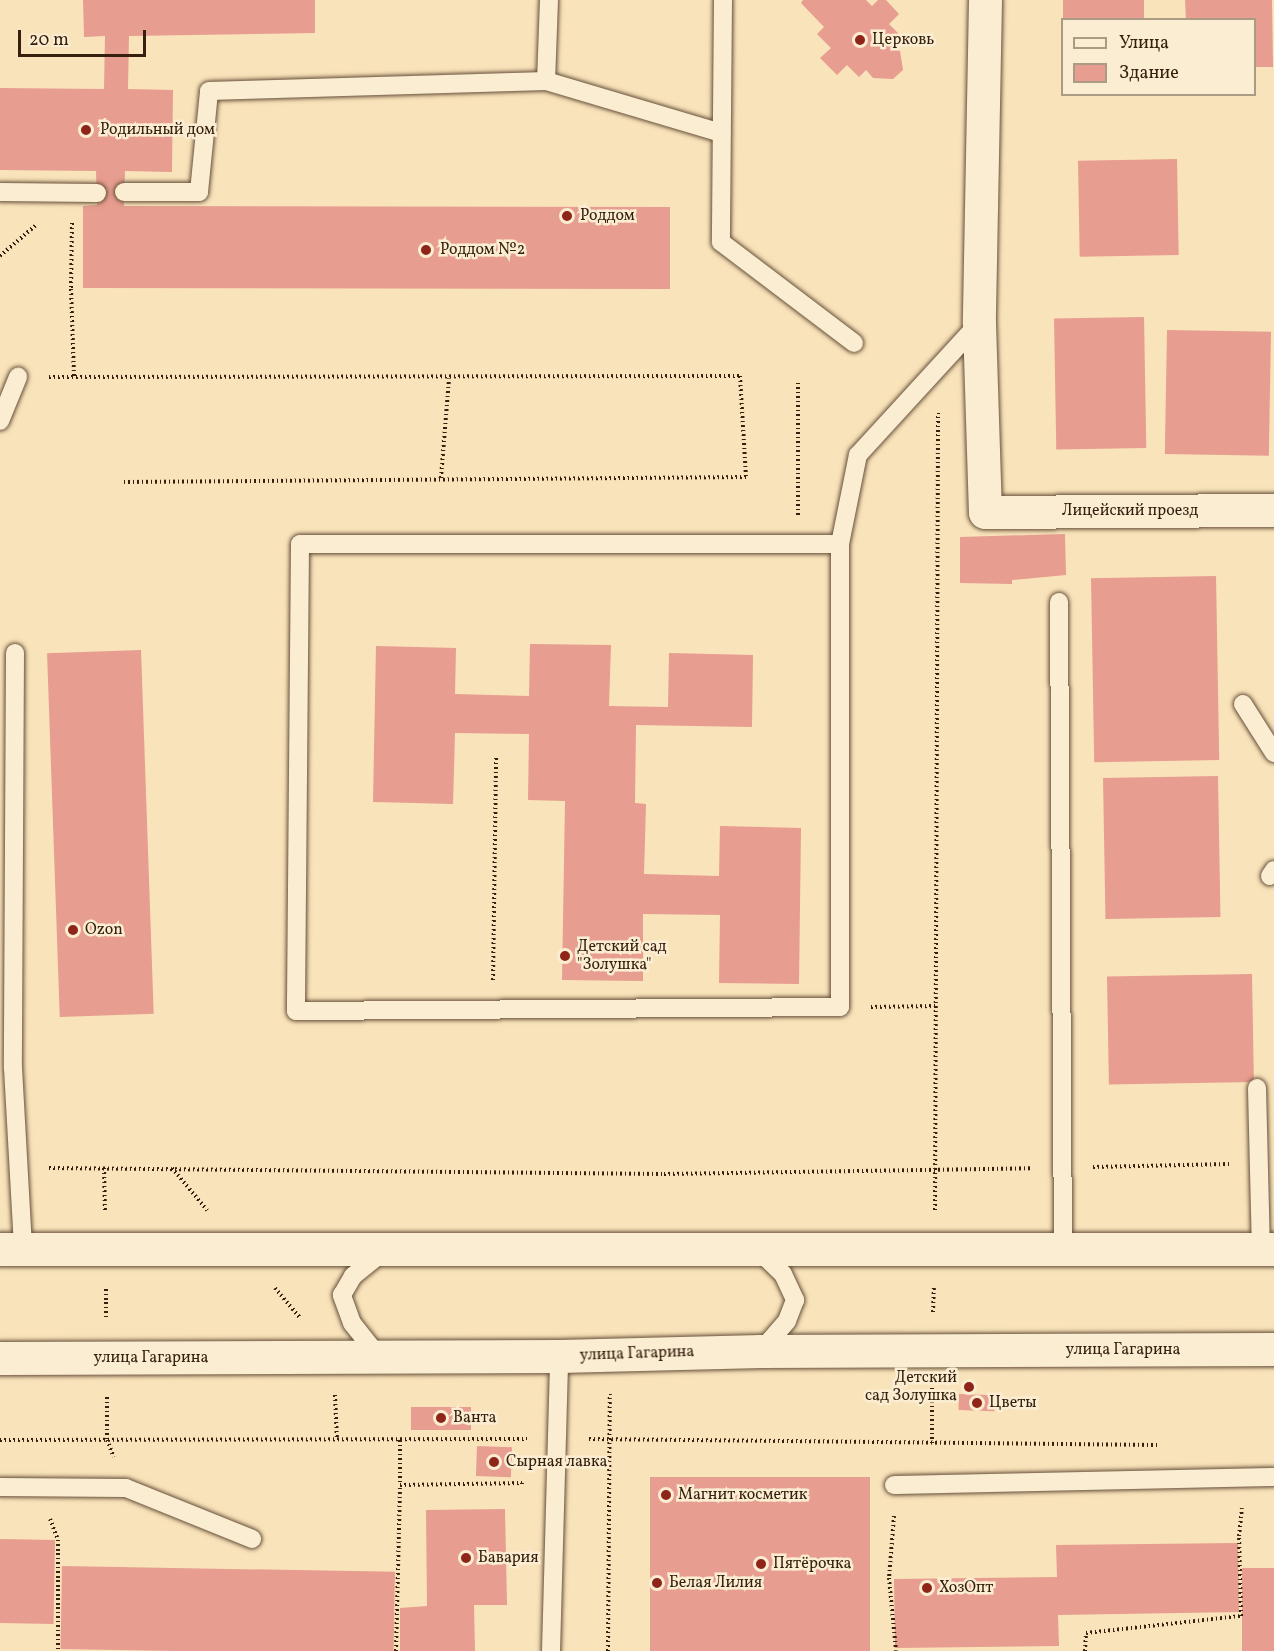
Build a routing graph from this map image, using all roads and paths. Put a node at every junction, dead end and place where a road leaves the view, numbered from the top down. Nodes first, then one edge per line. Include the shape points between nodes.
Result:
1 (549, 0) edge
2 (723, 0) edge
3 (985, 0) edge
4 (546, 81) junction
5 (722, 133) junction
6 (0, 192) edge
7 (124, 192) dead end
8 (73, 193) junction
9 (96, 193) dead end
10 (979, 323) junction
11 (854, 343) dead end
12 (938, 368) junction
13 (18, 377) joint
14 (74, 377) junction
15 (449, 378) junction
16 (798, 383) dead end
17 (0, 421) edge
18 (441, 478) junction
19 (123, 482) dead end
20 (1274, 510) edge
21 (799, 544) junction
22 (840, 544) junction
23 (1059, 603) dead end
24 (15, 653) dead end
25 (1243, 704) dead end
26 (1274, 753) edge
27 (496, 756) dead end
28 (936, 1006) junction
29 (840, 1007) junction
30 (493, 1010) junction
31 (1257, 1088) dead end
32 (1259, 1163) junction
33 (19, 1167) junction
34 (1062, 1167) junction
35 (172, 1168) junction
36 (936, 1170) junction
37 (936, 1180) dead end
38 (11, 1249) edge
39 (241, 1249) junction
40 (387, 1249) junction
41 (757, 1249) junction
42 (1268, 1249) edge
43 (934, 1250) junction
44 (1063, 1250) junction
45 (1274, 1349) edge
46 (761, 1351) junction
47 (933, 1351) junction
48 (609, 1355) junction
49 (559, 1356) junction
50 (334, 1357) junction
51 (380, 1357) junction
52 (0, 1358) edge
53 (555, 1438) junction
54 (0, 1440) edge
55 (337, 1440) junction
56 (400, 1440) junction
57 (610, 1440) junction
58 (932, 1443) junction
59 (1168, 1445) dead end
60 (1274, 1477) edge
61 (1246, 1478) junction
62 (400, 1485) junction
63 (894, 1485) joint
64 (0, 1487) edge
65 (39, 1487) junction
66 (522, 1495) dead end
67 (252, 1539) dead end
68 (57, 1651) edge
69 (396, 1651) edge
70 (551, 1651) edge
71 (608, 1651) edge
72 (896, 1651) edge
73 (1085, 1651) edge

1 - 4 lane
2 - 5 lane
3 - 10 street
4 - 5 lane
4 - 7 lane via 209,91 199,192
5 - 11 lane via 721,242
6 - 8 lane
8 - 9 lane
8 - 14 path
10 - 12 lane
10 - 20 street, Лицейский проезд via 986,512
12 - 22 lane via 858,455
12 - 28 path
13 - 14 path
13 - 17 lane
14 - 15 path
15 - 18 path
15 - 18 path via 740,376 746,477
16 - 21 path
18 - 19 path via 284,483
21 - 22 lane
21 - 30 lane via 300,544 296,1011
22 - 29 lane
23 - 34 lane
24 - 33 lane via 13,1068
25 - 26 lane
27 - 30 path
28 - 29 path
28 - 36 path
29 - 30 lane
31 - 32 lane
32 - 34 path
32 - 42 lane
33 - 35 path
33 - 38 lane
34 - 36 path
34 - 44 lane
35 - 36 path via 664,1174
35 - 39 path
36 - 37 path
38 - 39 street
39 - 40 street
39 - 50 path
40 - 41 street
40 - 51 lane via 353,1276 342,1295 352,1323
41 - 43 street
41 - 46 lane via 783,1274 795,1300 787,1321
42 - 44 street
43 - 44 street
43 - 47 path
45 - 47 street, улица Гагарина
46 - 47 street, улица Гагарина
46 - 48 street, улица Гагарина
47 - 58 path
48 - 49 street, улица Гагарина
48 - 57 path
49 - 51 street, улица Гагарина
49 - 53 lane
50 - 51 street, улица Гагарина
50 - 52 street, улица Гагарина
50 - 55 path
53 - 56 path
53 - 57 path
53 - 70 lane
54 - 55 path
55 - 56 path
56 - 62 path
57 - 58 path
57 - 71 path
58 - 59 path
60 - 61 lane
61 - 63 lane
61 - 73 path via 1239,1536 1241,1616 1086,1634
62 - 66 path via 522,1483
62 - 69 path
63 - 72 path via 889,1578
64 - 65 lane
65 - 67 lane via 126,1488
65 - 68 path via 57,1540

